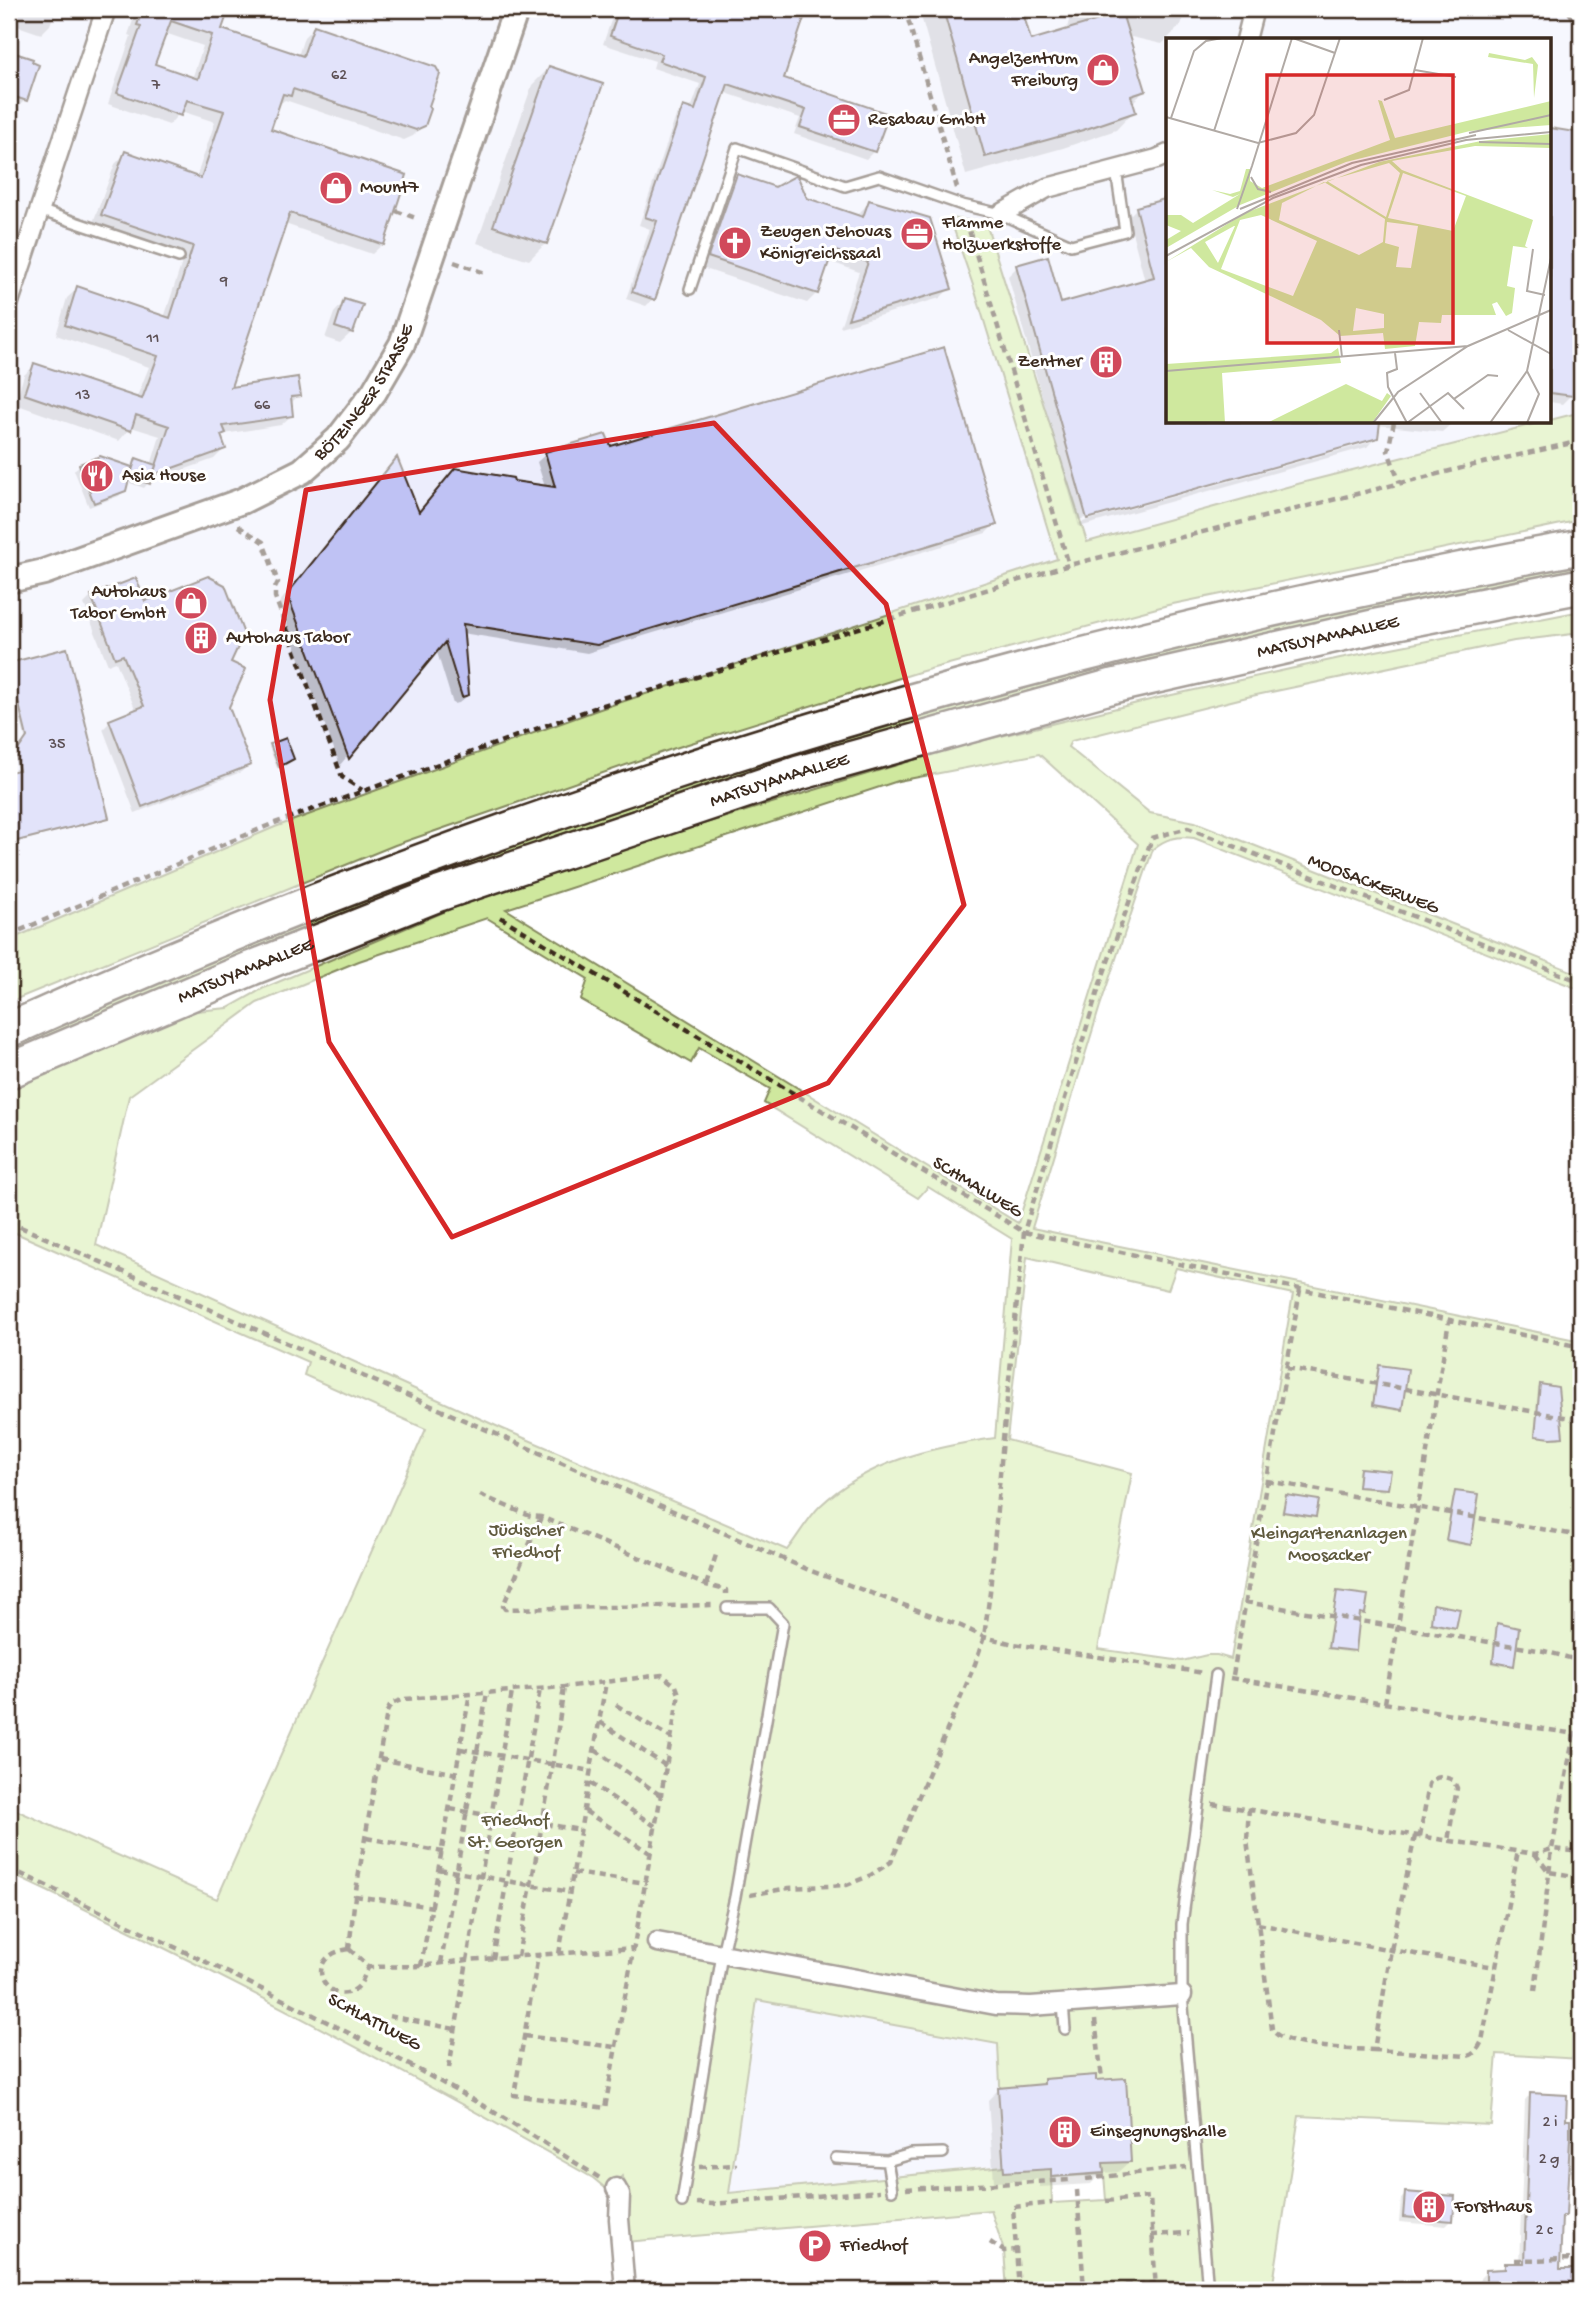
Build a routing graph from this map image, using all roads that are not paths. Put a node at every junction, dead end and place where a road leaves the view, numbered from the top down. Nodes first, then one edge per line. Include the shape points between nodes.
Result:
1 (106, 9) edge
2 (516, 9) edge
3 (1254, 9) edge
4 (1247, 38) edge
5 (1166, 155) edge
6 (1116, 170) junction
7 (39, 210) junction
8 (1001, 214) junction
9 (179, 257) dead end
10 (690, 289) dead end
11 (9, 302) edge
12 (1581, 547) edge
13 (9, 580) edge
14 (1581, 586) edge
15 (75, 1000) junction
16 (9, 1003) edge
17 (9, 1030) edge
18 (9, 1071) edge
19 (727, 1606) road end
20 (1216, 1675) road end
21 (657, 1942) road end
22 (722, 1954) junction
23 (1182, 1995) junction
24 (1063, 2004) junction
25 (1065, 2029) dead end
26 (943, 2153) dead end
27 (836, 2158) dead end
28 (887, 2161) junction
29 (616, 2188) road end
30 (892, 2190) dead end
31 (682, 2202) dead end
32 (625, 2290) edge
33 (1208, 2290) edge

1 - 7 street
2 - 13 street, BÖTZINGER STRASSE via 402,344 374,392 338,439 302,471 242,500 44,572
3 - 4 street
5 - 6 street
6 - 8 street via 1047,188
6 - 8 lane via 1125,231 1071,245
7 - 9 lane
7 - 11 street
8 - 10 lane via 879,176 845,186 737,148
12 - 15 highway, MATSUYAMAALLEE via 1384,584 1105,648 721,757 388,873
14 - 18 highway, MATSUYAMAALLEE via 1126,683 799,773 439,894
15 - 16 highway
15 - 17 highway, MATSUYAMAALLEE
19 - 22 lane via 769,1608 783,1623
20 - 23 lane via 1182,1924
21 - 22 street
22 - 24 street via 996,2006
22 - 31 lane
23 - 24 street
23 - 33 lane
24 - 25 lane
26 - 28 lane via 911,2154
27 - 28 lane
28 - 30 lane
29 - 32 street

